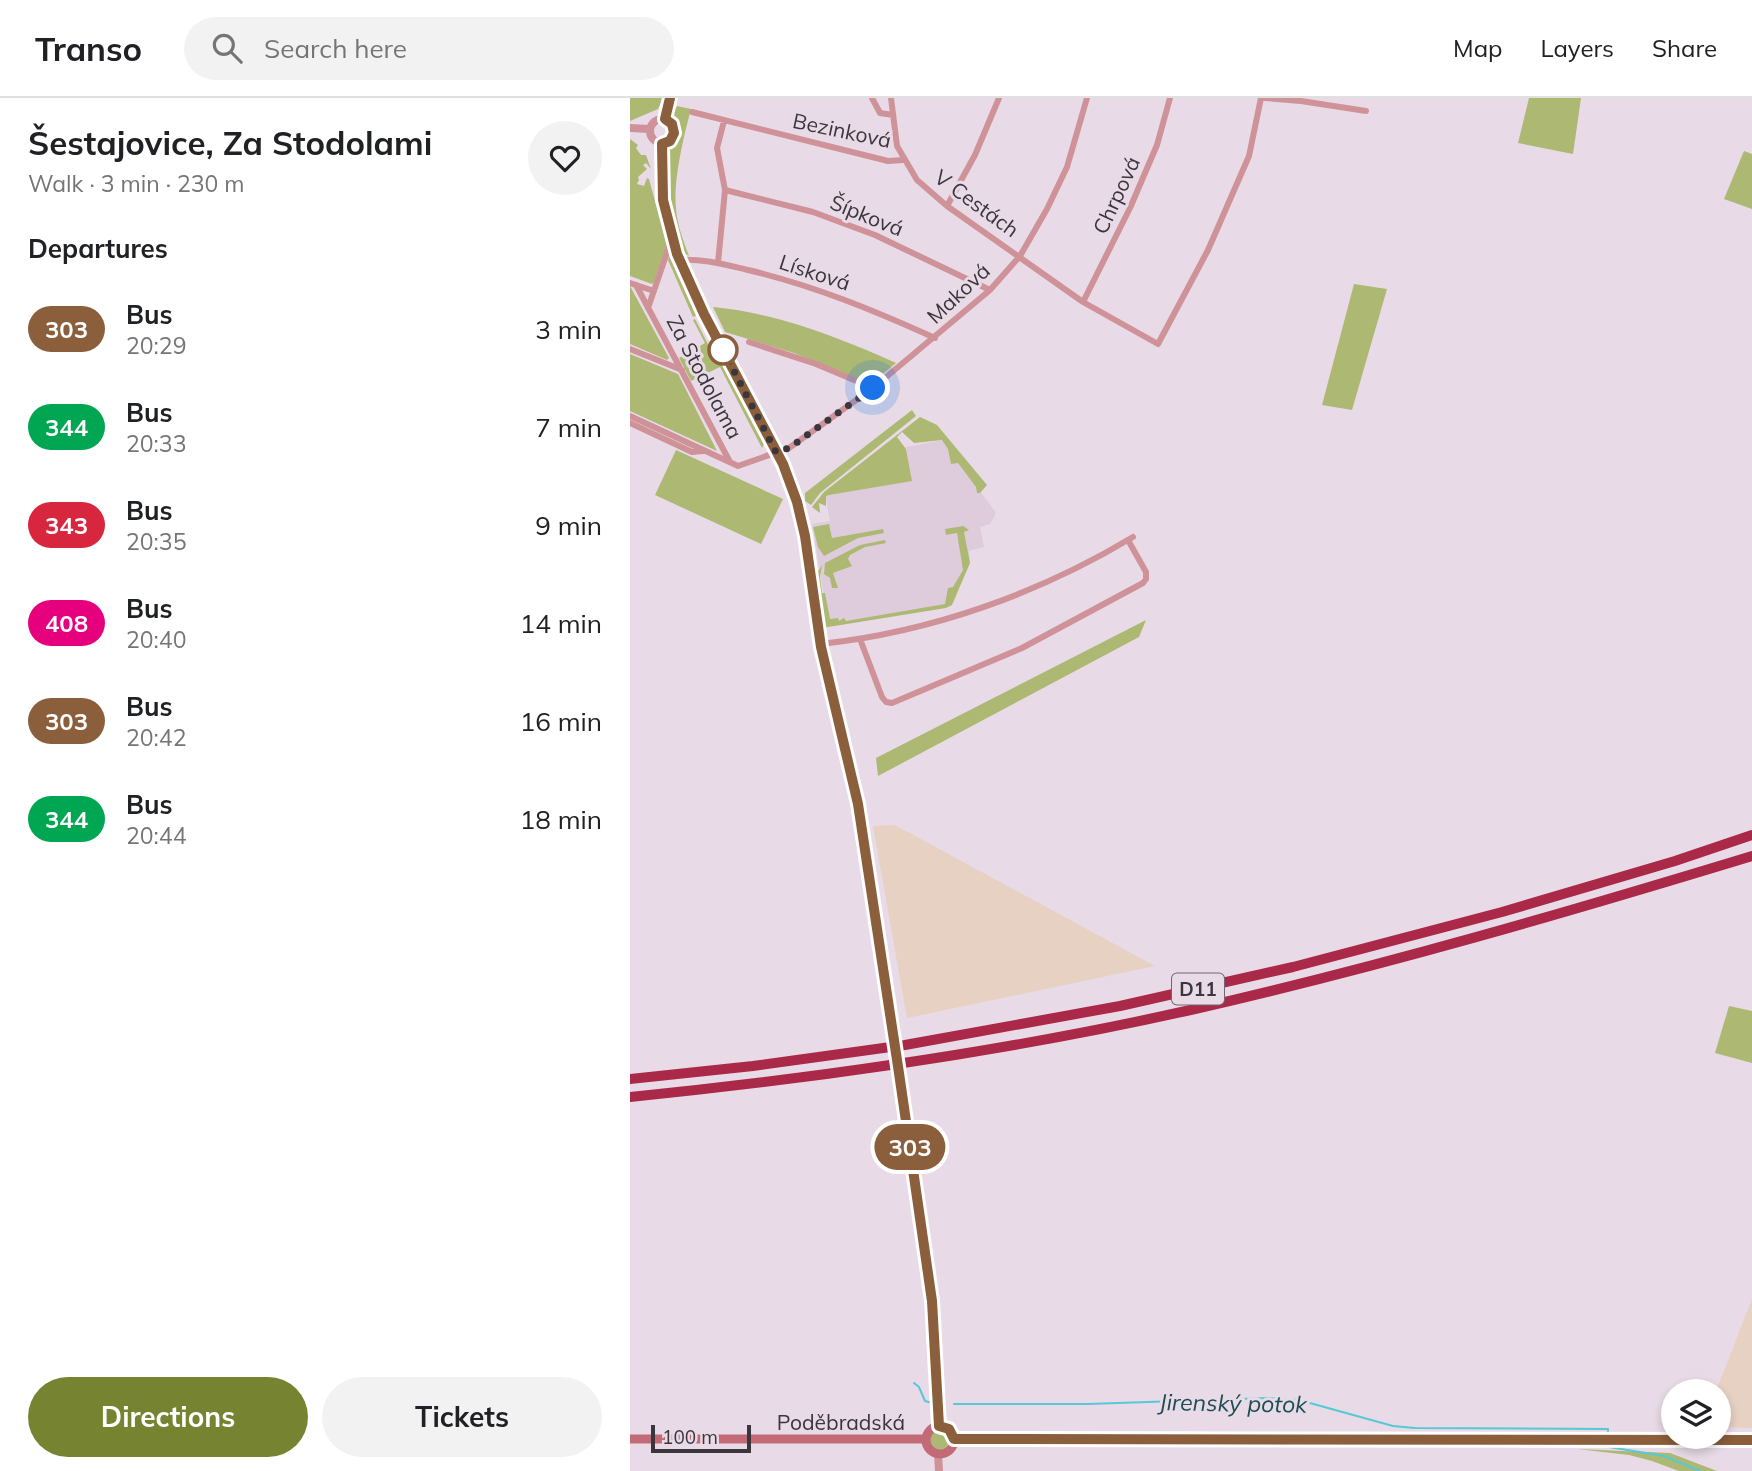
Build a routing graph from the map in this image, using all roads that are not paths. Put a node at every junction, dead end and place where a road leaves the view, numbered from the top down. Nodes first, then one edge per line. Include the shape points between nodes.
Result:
1 (670, 98) edge
2 (872, 98) edge
3 (891, 98) edge
4 (999, 98) edge
5 (1087, 98) edge
6 (1170, 98) edge
7 (1263, 98) edge
8 (1301, 99) edge
9 (1366, 111) dead end
10 (692, 112) dead end
11 (893, 115) junction
12 (665, 119) junction
13 (724, 121) junction
14 (630, 128) edge
15 (649, 129) junction
16 (662, 144) junction
17 (903, 160) junction
18 (725, 190) junction
19 (947, 206) junction
20 (672, 238) junction
21 (1020, 256) junction
22 (680, 260) junction
23 (718, 263) junction
24 (633, 284) edge
25 (990, 290) junction
26 (654, 291) junction
27 (1083, 302) junction
28 (648, 307) junction
29 (935, 338) junction
30 (749, 342) dead end
31 (630, 349) edge
32 (682, 370) junction
33 (873, 388) junction
34 (630, 416) edge
35 (630, 423) edge
36 (705, 452) junction
37 (776, 452) junction
38 (730, 463) junction
39 (860, 639) junction
40 (821, 644) junction
41 (1752, 835) edge
42 (1752, 856) edge
43 (893, 1036) dead end
44 (899, 1073) dead end
45 (630, 1079) edge
46 (630, 1097) edge
47 (939, 1426) junction
48 (630, 1439) edge
49 (926, 1439) junction
50 (954, 1439) junction
51 (1752, 1440) edge
52 (939, 1454) junction
53 (939, 1471) edge

1 - 12 street
2 - 11 street via 880,113
3 - 11 street, V Cestách
4 - 19 street
5 - 21 street, Maková via 1066,167
6 - 27 street, Chrpová via 1157,145
7 - 8 street
7 - 27 street, V Cestách via 1249,156 1208,250 1158,344
8 - 9 street
10 - 13 street, Bezinková
11 - 17 street, V Cestách
12 - 15 street via 655,121
12 - 16 street via 674,133
13 - 17 street, Bezinková via 888,161
13 - 18 street via 717,148
14 - 15 street
15 - 16 street via 652,139
16 - 20 street via 662,191
17 - 19 street, V Cestách via 917,180
18 - 23 street
18 - 25 street, Šípková via 813,212 875,234
19 - 21 street, V Cestách
20 - 22 street
20 - 26 street, Za Stodolama
21 - 25 street, Maková
21 - 27 street, V Cestách
22 - 23 street, Lísková
22 - 37 street
23 - 29 street, Lísková via 798,282
24 - 26 street, Za Stodolama
24 - 28 street, Za Stodolama
25 - 29 street, Maková
26 - 28 street, Za Stodolama
28 - 32 street, Za Stodolama
29 - 33 street, Maková
30 - 33 street
31 - 32 street
32 - 38 street, Za Stodolama
33 - 37 street, Maková via 789,448
34 - 36 street
35 - 36 street via 692,452
36 - 38 street
37 - 38 street, Maková via 742,466
37 - 40 street via 797,502
39 - 39 street via 882,697 892,703 1022,648 1143,583 1146,572 1131,539 1065,575 964,614
39 - 40 street
40 - 43 street via 858,804
41 - 45 highway, D11 via 1502,912 1132,1003 905,1045
42 - 46 highway, D11 via 1480,936 1195,1009 908,1062
44 - 47 street via 932,1301
47 - 49 main road, Poděbradská via 931,1429
47 - 50 main road via 949,1429
48 - 49 main road, Poděbradská
49 - 52 main road, Poděbradská via 928,1447
50 - 51 main road
50 - 52 main road via 950,1450
52 - 53 street

